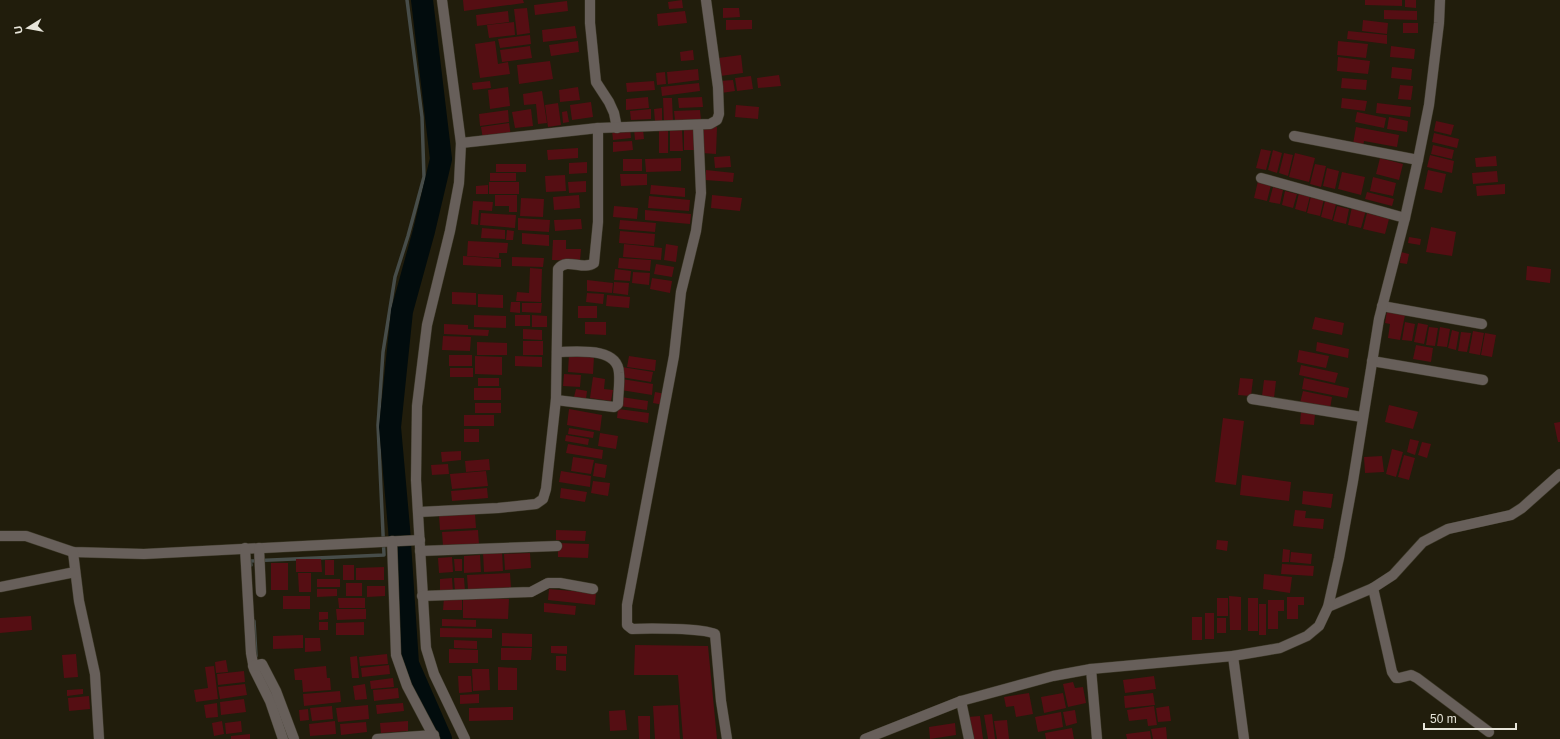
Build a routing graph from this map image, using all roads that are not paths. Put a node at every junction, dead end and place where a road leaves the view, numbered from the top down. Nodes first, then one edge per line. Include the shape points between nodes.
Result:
1 (442, 0) edge
2 (590, 0) edge
3 (706, 0) edge
4 (1440, 0) edge
5 (698, 125) junction
6 (598, 128) junction
7 (617, 128) junction
8 (1294, 136) dead end
9 (461, 143) junction
10 (1418, 160) junction
11 (1261, 178) dead end
12 (1405, 218) junction
13 (1382, 306) junction
14 (1482, 324) dead end
15 (557, 352) junction
16 (1372, 361) junction
17 (1484, 380) dead end
18 (556, 400) junction
19 (1252, 400) dead end
20 (1362, 417) junction
21 (1560, 474) edge
22 (419, 512) junction
23 (0, 536) edge
24 (388, 541) junction
25 (418, 544) junction
26 (557, 546) dead end
27 (73, 552) junction
28 (259, 553) junction
29 (246, 557) junction
30 (75, 572) junction
31 (0, 587) edge
32 (1373, 588) junction
33 (593, 589) dead end
34 (261, 592) dead end
35 (422, 596) junction
36 (1328, 607) junction
37 (1233, 656) junction
38 (256, 665) junction
39 (1091, 669) junction
40 (961, 701) junction
41 (1490, 732) dead end
42 (434, 737) edge
43 (99, 739) edge
44 (283, 739) edge
45 (294, 739) edge
46 (377, 739) edge
47 (465, 739) edge
48 (726, 739) edge
49 (865, 739) edge
50 (969, 739) edge
51 (1097, 739) edge
52 (1244, 739) edge

1 - 9 street
2 - 7 street via 596,82 609,102
3 - 5 street via 718,87 719,114 717,120 710,124
4 - 10 street via 1429,106
5 - 7 street
5 - 48 street via 701,193 696,231 681,292 674,356 626,616 627,625 632,629 703,631 715,634
6 - 7 street
6 - 9 street
6 - 15 street via 598,222 594,263 586,266 564,264 558,269
8 - 10 street
9 - 22 street via 459,182 428,325 417,406 416,480
10 - 12 street
11 - 12 street
12 - 13 street
13 - 14 street
13 - 16 street
15 - 18 street
15 - 18 street via 601,353 613,360 620,371 618,404 614,406
16 - 17 street
16 - 20 street
18 - 22 street via 546,490 540,502 498,508
19 - 20 street
20 - 36 street via 1353,481
21 - 32 street via 1522,508 1510,515 1448,529 1423,542 1392,575
22 - 25 street
23 - 27 street via 26,536
24 - 25 street
24 - 28 street
24 - 42 street via 396,655 407,686
25 - 26 street
25 - 35 street
27 - 29 street
27 - 30 street
28 - 29 street
28 - 34 street
29 - 38 street via 251,653
30 - 31 street
30 - 43 street via 95,674
32 - 36 street
32 - 41 street via 1392,672 1396,678 1411,675 1417,678
33 - 35 street via 548,583 531,592
35 - 47 street via 426,648 434,674
36 - 37 street via 1319,626 1307,636 1280,648
37 - 39 street
37 - 52 street
38 - 44 street
38 - 45 street via 262,664 276,691
39 - 40 street via 1053,676
39 - 51 street
40 - 49 street
40 - 50 street
42 - 46 street

